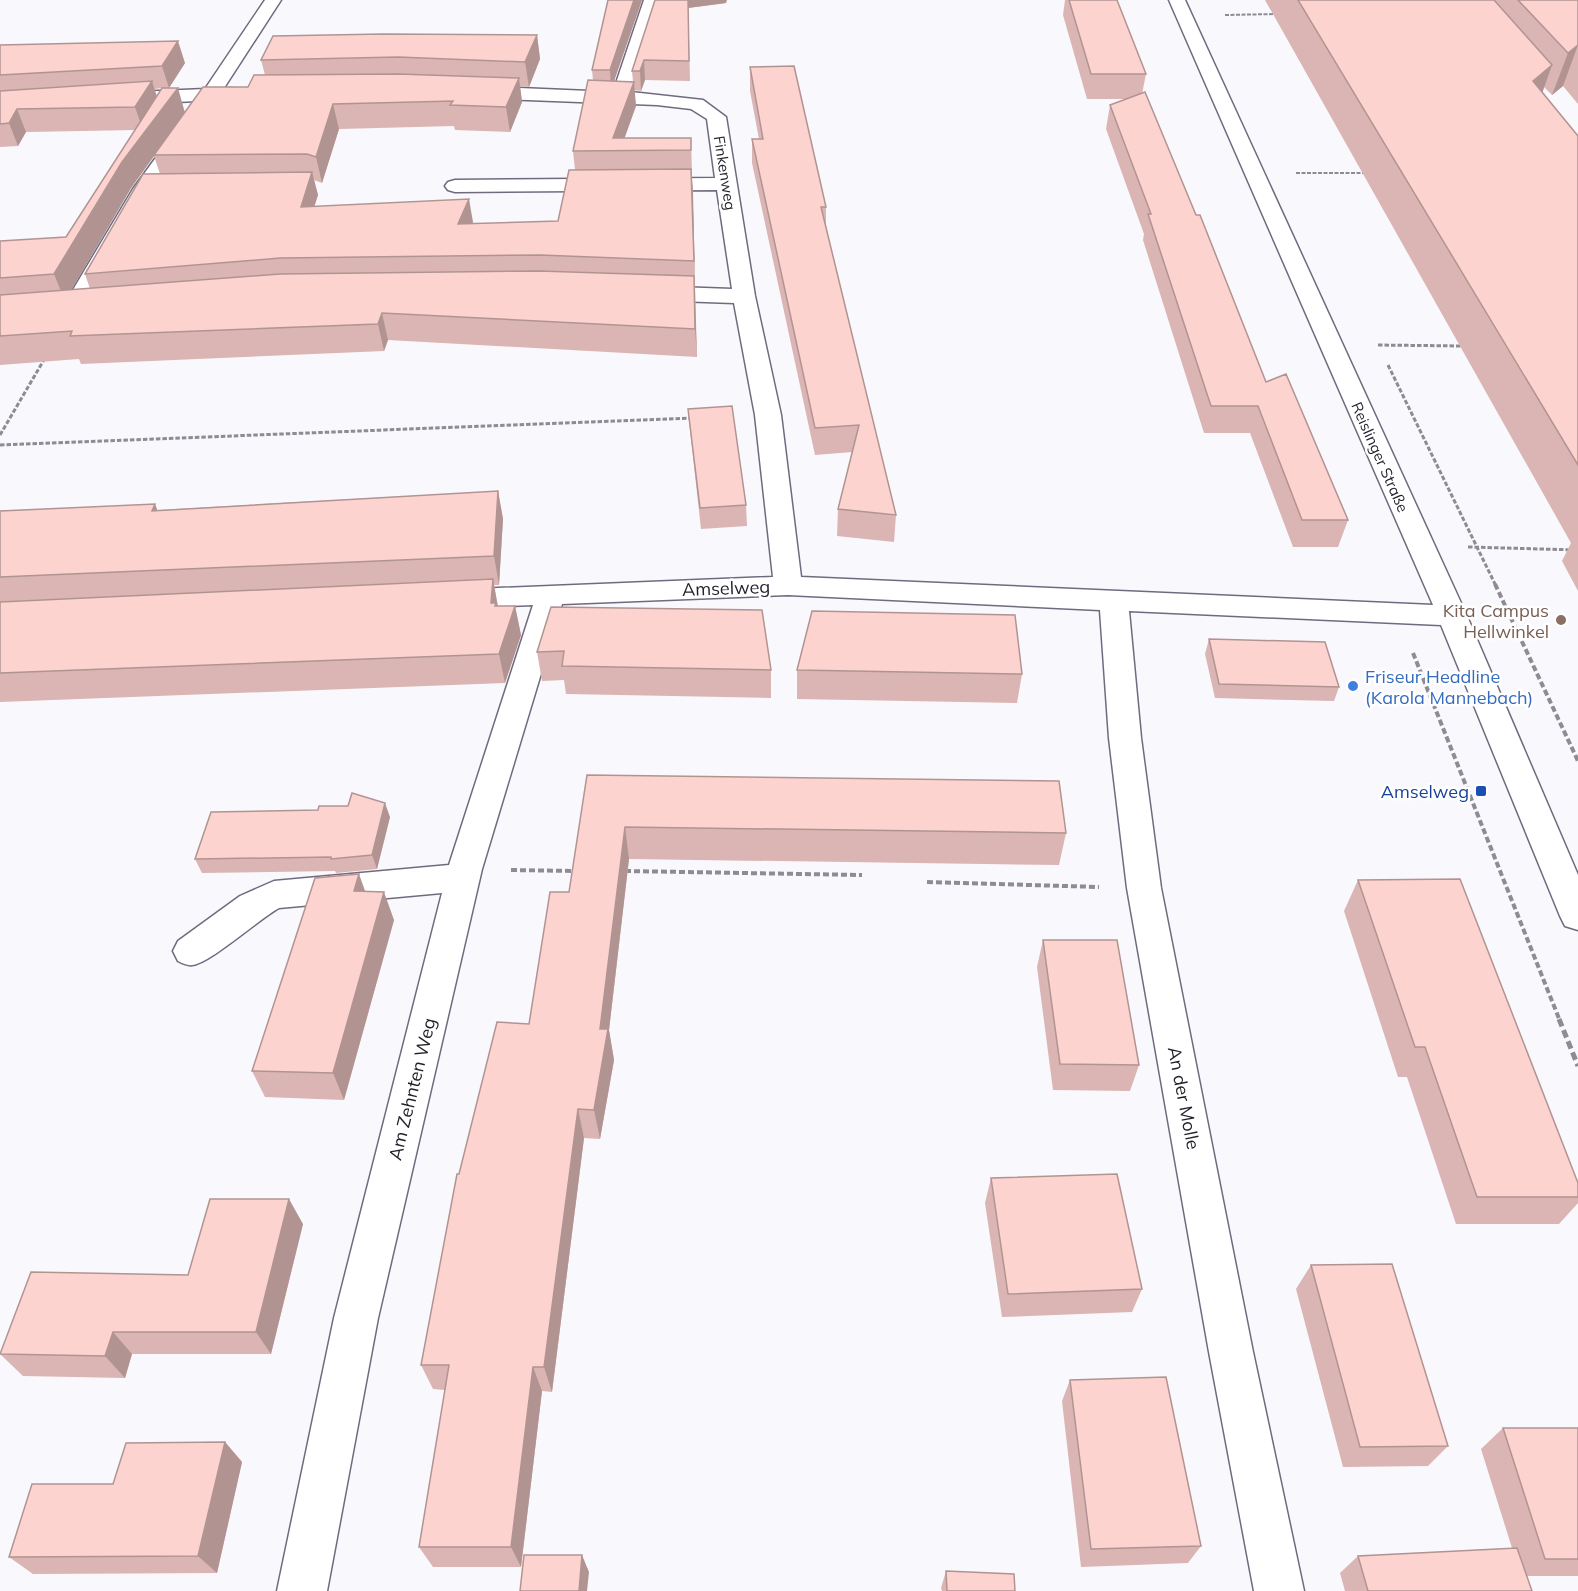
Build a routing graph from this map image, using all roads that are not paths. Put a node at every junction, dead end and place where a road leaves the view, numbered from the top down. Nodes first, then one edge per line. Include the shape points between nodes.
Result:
1 (273, 0) edge
2 (652, 0) edge
3 (1177, 0) edge
4 (459, 92) edge
5 (212, 93) junction
6 (256, 93) edge
7 (621, 96) junction
8 (118, 99) edge
9 (727, 184) junction
10 (455, 186) dead end
11 (143, 189) junction
12 (166, 189) edge
13 (626, 292) edge
14 (744, 296) junction
15 (97, 308) edge
16 (788, 586) junction
17 (551, 594) junction
18 (419, 600) edge
19 (1114, 602) junction
20 (1452, 616) junction
21 (464, 873) junction
22 (1578, 916) edge
23 (191, 951) dead end
24 (302, 1591) edge
25 (1279, 1591) edge

1 - 5 street
2 - 7 street
3 - 20 street, Reislinger Straße
4 - 7 street, Finkenweg
5 - 6 street
5 - 8 street
5 - 11 street
7 - 9 street, Finkenweg via 696,104 716,117
9 - 10 street
9 - 14 street, Finkenweg
11 - 12 street
11 - 15 street via 62,311
13 - 14 street
14 - 16 street, Finkenweg via 768,415
16 - 17 street, Amselweg
16 - 19 street, Amselweg
17 - 18 street, Amselweg
17 - 21 street, Am Zehnten Weg
19 - 20 street, Amselweg
19 - 25 street, An der Molle via 1125,738 1144,888
20 - 22 street, Reislinger Straße
21 - 23 street via 274,895 252,906
21 - 24 street, Am Zehnten Weg via 356,1318

